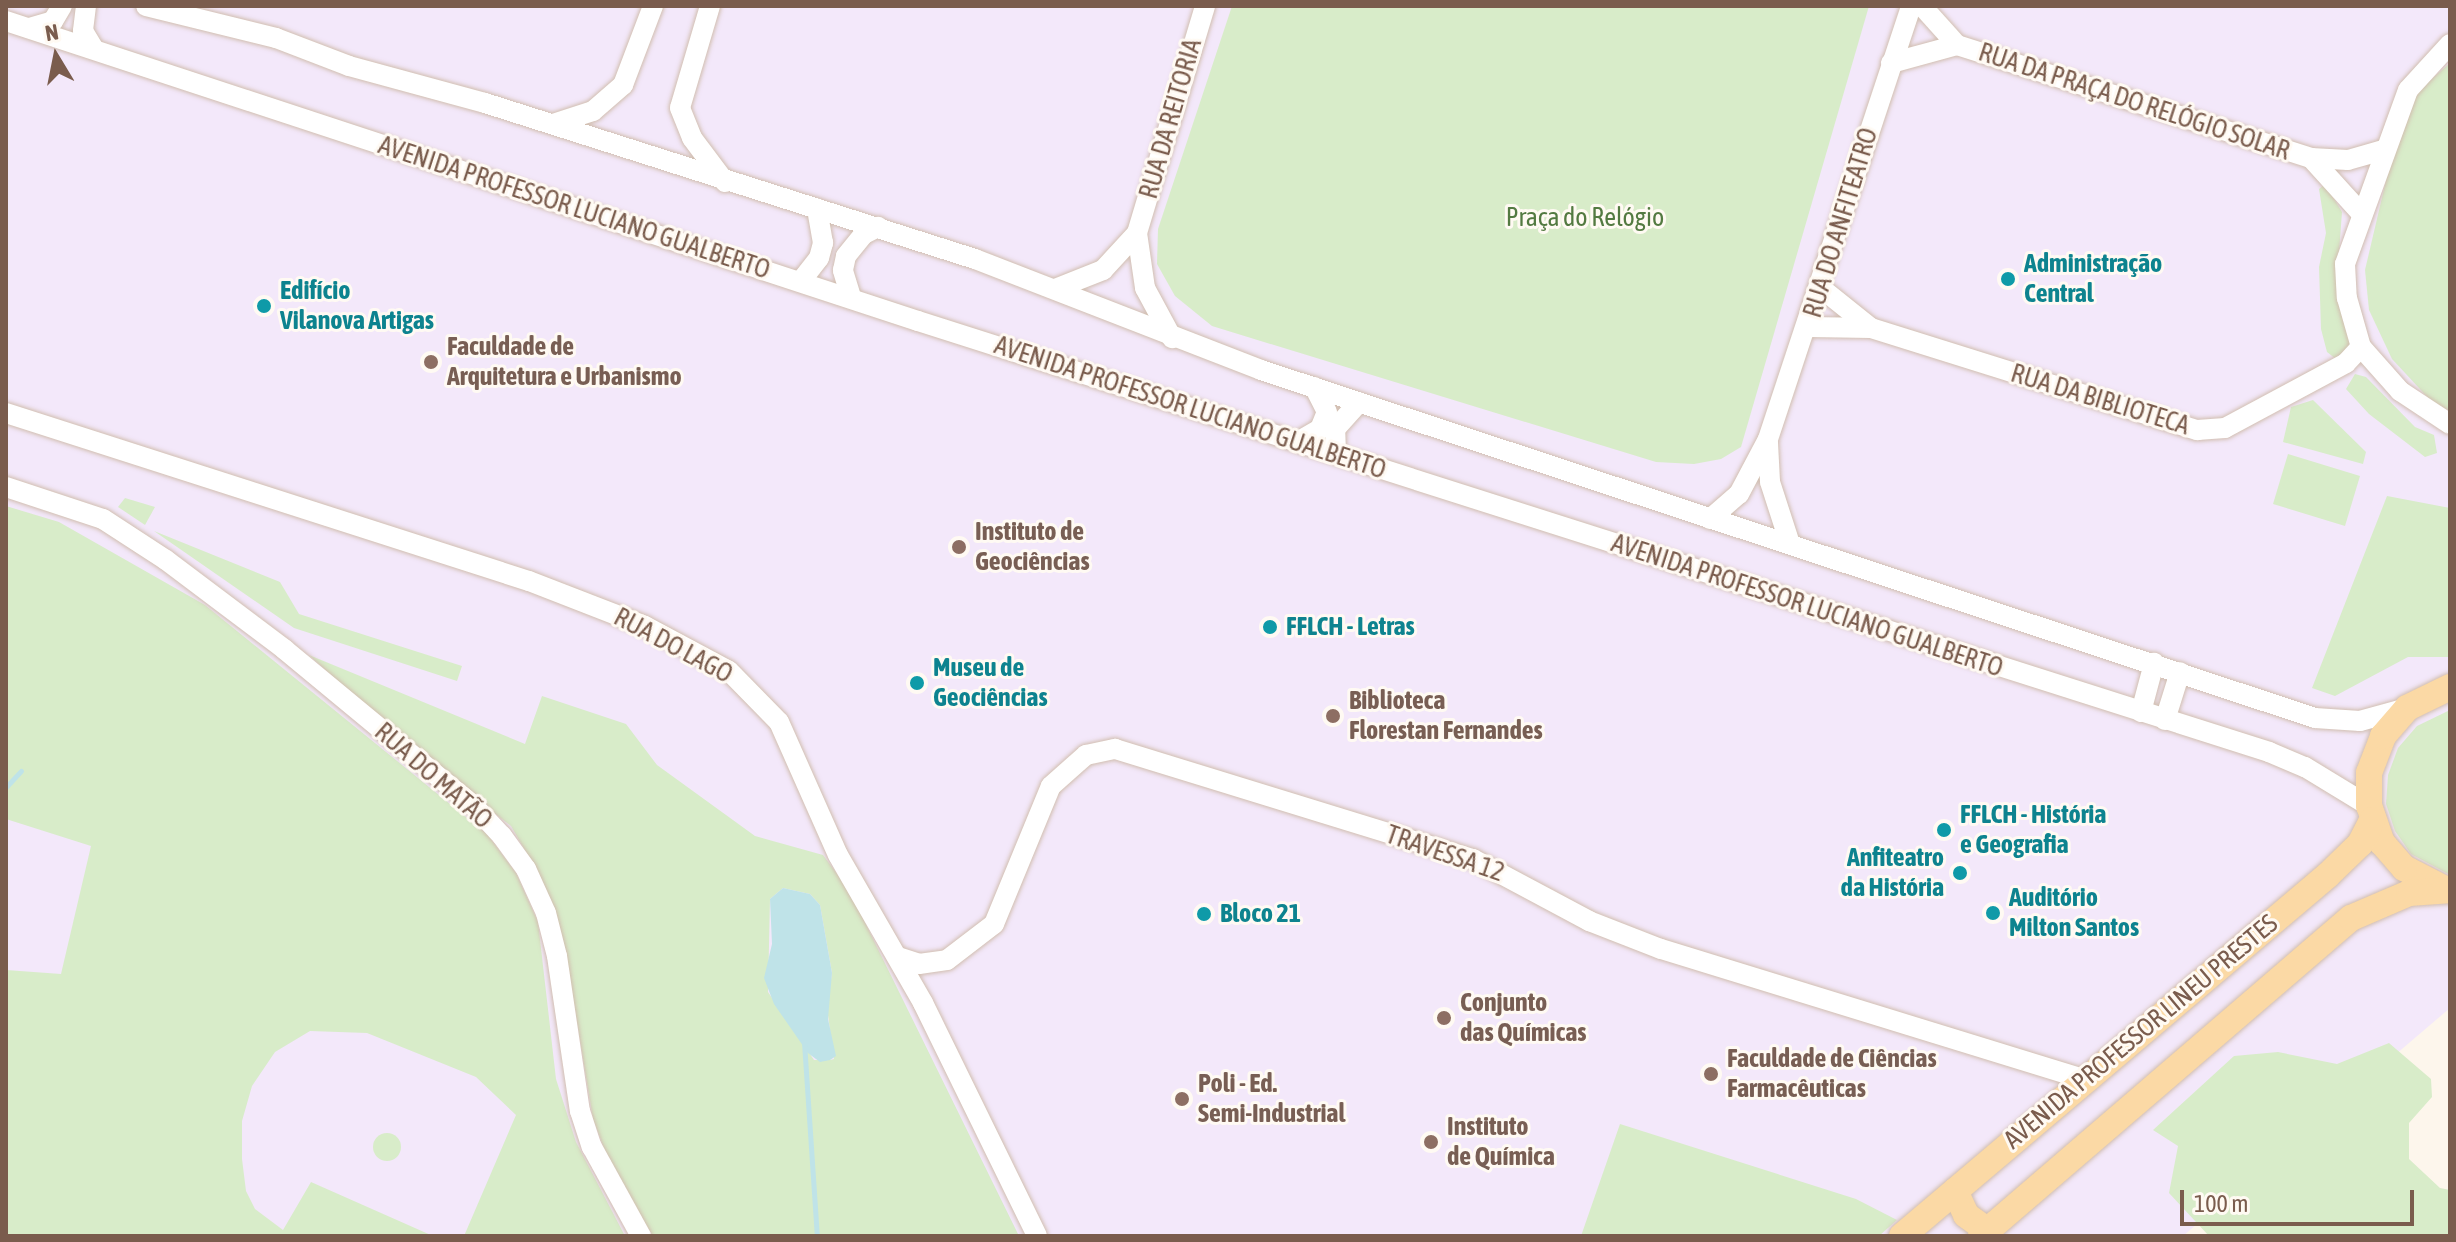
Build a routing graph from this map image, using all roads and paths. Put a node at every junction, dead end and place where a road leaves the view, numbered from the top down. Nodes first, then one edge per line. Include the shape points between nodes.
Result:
1 (62, 6) edge
2 (86, 6) edge
3 (146, 6) edge
4 (653, 6) edge
5 (710, 6) edge
6 (1205, 6) edge
7 (1911, 6) edge
8 (1922, 6) edge
9 (6, 21) edge
10 (29, 28) junction
11 (2450, 44) edge
12 (1957, 45) junction
13 (94, 49) junction
14 (1891, 63) junction
15 (553, 124) junction
16 (2384, 150) junction
17 (2311, 158) junction
18 (725, 182) junction
19 (817, 209) junction
20 (2360, 212) junction
21 (878, 227) junction
22 (1137, 233) junction
23 (801, 281) junction
24 (1821, 288) junction
25 (1055, 289) junction
26 (851, 297) junction
27 (1809, 327) junction
28 (1871, 328) junction
29 (1172, 338) junction
30 (2361, 347) junction
31 (1314, 387) junction
32 (1359, 402) junction
33 (6, 413) edge
34 (2450, 424) edge
35 (1768, 439) junction
36 (1301, 440) junction
37 (1336, 453) junction
38 (6, 487) edge
39 (1710, 519) junction
40 (1790, 544) junction
41 (2154, 663) junction
42 (2180, 672) junction
43 (2450, 687) edge
44 (2407, 708) junction
45 (2141, 712) junction
46 (2165, 720) junction
47 (2370, 813) junction
48 (2449, 890) edge
49 (898, 957) junction
50 (947, 960) junction
51 (923, 1003) junction
52 (2084, 1079) junction
53 (1955, 1191) junction
54 (1934, 1209) junction
55 (1984, 1233) edge
56 (641, 1236) edge
57 (1037, 1236) edge
58 (1902, 1236) edge
59 (1960, 1236) edge

1 - 10 street via 46,26
2 - 13 street via 83,31
3 - 15 street, AVENIDA PROFESSOR LUCIANO GUALBERTO via 276,38 349,66
4 - 15 street via 623,85 593,111
5 - 18 street via 680,108 692,138
6 - 22 street, RUA DA REITORIA
7 - 14 street, RUA DO ANFITEATRO
8 - 12 street, RUA DA PRAÇA DO RELÓGIO SOLAR
9 - 10 street, AVENIDA PROFESSOR LUCIANO GUALBERTO
10 - 13 street, AVENIDA PROFESSOR LUCIANO GUALBERTO
11 - 16 street via 2408,90
12 - 14 street, RUA DA PRAÇA DO RELÓGIO SOLAR via 1912,53
12 - 17 street, RUA DA PRAÇA DO RELÓGIO SOLAR
13 - 23 street, AVENIDA PROFESSOR LUCIANO GUALBERTO via 329,131
14 - 24 street, RUA DO ANFITEATRO
15 - 18 street, AVENIDA PROFESSOR LUCIANO GUALBERTO
16 - 17 street, RUA DA PRAÇA DO RELÓGIO SOLAR via 2348,160
16 - 20 street
17 - 20 street, RUA DA PRAÇA DO RELÓGIO SOLAR
18 - 19 street, AVENIDA PROFESSOR LUCIANO GUALBERTO
19 - 21 street, AVENIDA PROFESSOR LUCIANO GUALBERTO
19 - 23 street via 823,243
20 - 30 street via 2345,264 2347,298
21 - 25 street, AVENIDA PROFESSOR LUCIANO GUALBERTO
21 - 26 street via 864,234 846,256 843,270
22 - 25 street, RUA DA REITORIA via 1103,270
22 - 29 street, RUA DA REITORIA via 1145,288
23 - 26 street, AVENIDA PROFESSOR LUCIANO GUALBERTO
24 - 27 street, RUA DO ANFITEATRO
24 - 28 street, RUA DA BIBLIOTECA
25 - 29 street, AVENIDA PROFESSOR LUCIANO GUALBERTO
26 - 36 street, AVENIDA PROFESSOR LUCIANO GUALBERTO
27 - 28 street, RUA DA BIBLIOTECA
27 - 35 street, RUA DO ANFITEATRO
28 - 30 street, RUA DA BIBLIOTECA via 2197,430 2225,428 2346,363
29 - 31 street, AVENIDA PROFESSOR LUCIANO GUALBERTO
30 - 34 street via 2400,391
31 - 32 street, AVENIDA PROFESSOR LUCIANO GUALBERTO
31 - 36 street via 1327,412 1320,429
32 - 37 street via 1335,429
32 - 39 street, AVENIDA PROFESSOR LUCIANO GUALBERTO
33 - 49 street, RUA DO LAGO via 529,581 645,626 729,671 779,722 838,855
35 - 39 street, RUA DO ANFITEATRO via 1739,494
35 - 40 street, RUA DO ANFITEATRO via 1770,482
36 - 37 street, AVENIDA PROFESSOR LUCIANO GUALBERTO
37 - 45 street, AVENIDA PROFESSOR LUCIANO GUALBERTO
38 - 56 street, RUA DO MATÃO via 98,516 166,560 284,649 474,806 502,836 526,869 546,913 580,1111 592,1147
39 - 40 street, AVENIDA PROFESSOR LUCIANO GUALBERTO
40 - 41 street, AVENIDA PROFESSOR LUCIANO GUALBERTO
41 - 42 street, AVENIDA PROFESSOR LUCIANO GUALBERTO
41 - 45 street
42 - 44 street, AVENIDA PROFESSOR LUCIANO GUALBERTO via 2315,718 2360,721
42 - 46 street
43 - 44 main road
44 - 47 main road via 2376,751
45 - 46 street, AVENIDA PROFESSOR LUCIANO GUALBERTO
46 - 47 street, AVENIDA PROFESSOR LUCIANO GUALBERTO via 2305,767
47 - 48 main road via 2404,868
47 - 52 main road, AVENIDA PROFESSOR LINEU PRESTES via 2360,844 2328,875
48 - 55 main road, AVENIDA PROFESSOR LINEU PRESTES via 2409,893 2351,918
49 - 50 street via 919,964
49 - 51 street, RUA DO LAGO
50 - 51 street, TRAVESSA 12 via 929,983
50 - 52 street, TRAVESSA 12 via 1000,915 1051,786 1086,755 1115,749 1473,859 1589,921 1661,949
51 - 57 street, RUA DO LAGO
52 - 53 main road, AVENIDA PROFESSOR LINEU PRESTES
53 - 54 main road, AVENIDA PROFESSOR LINEU PRESTES
53 - 55 main road via 1966,1215
54 - 58 main road, AVENIDA PROFESSOR LINEU PRESTES
54 - 59 main road

